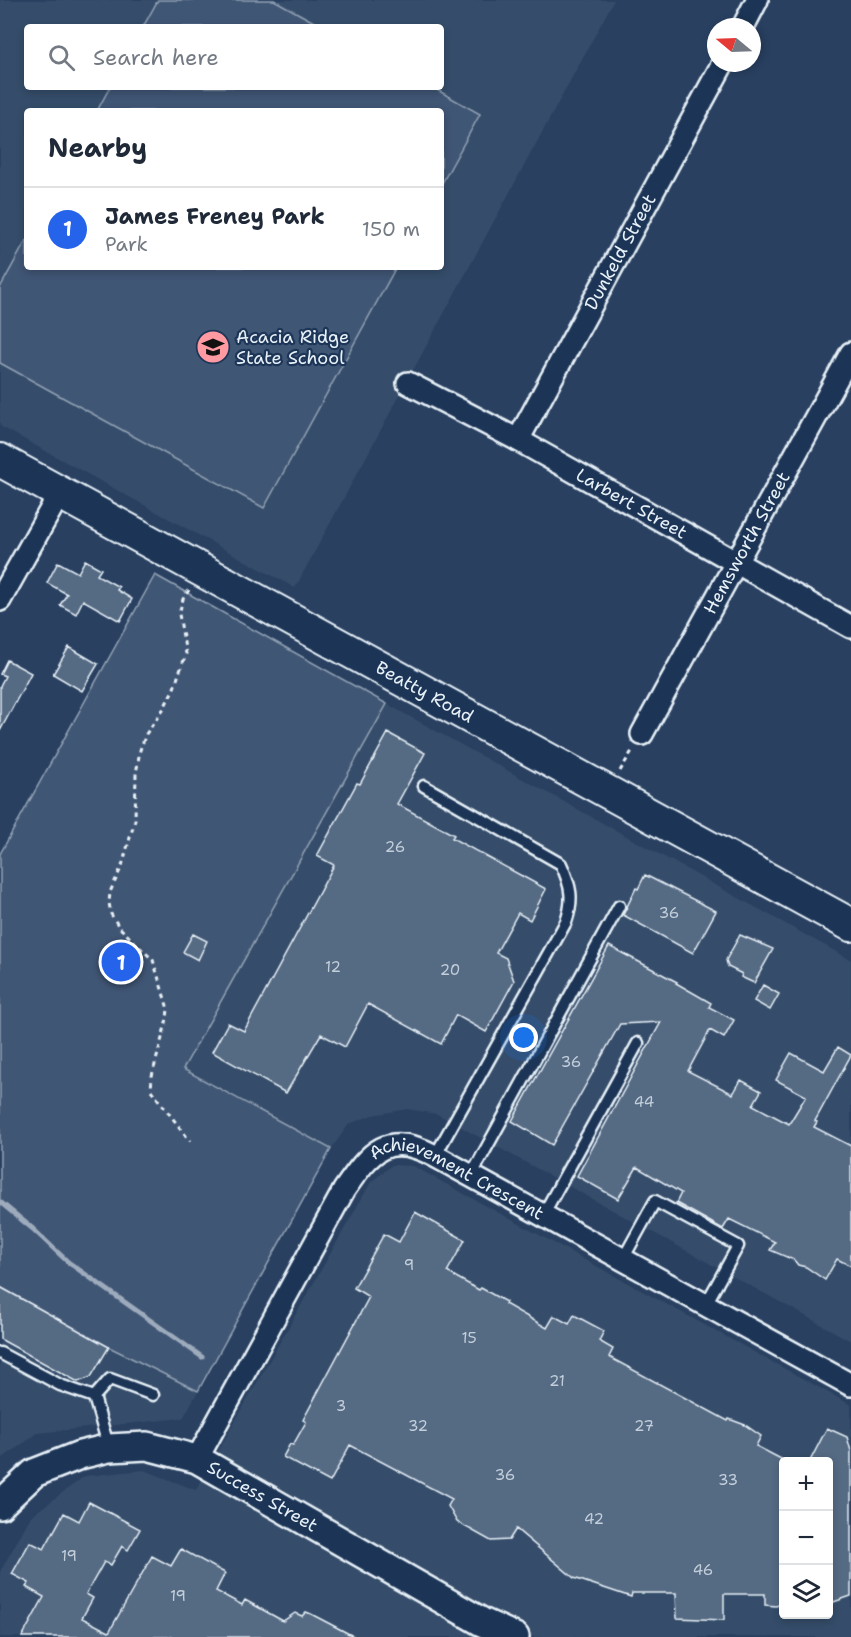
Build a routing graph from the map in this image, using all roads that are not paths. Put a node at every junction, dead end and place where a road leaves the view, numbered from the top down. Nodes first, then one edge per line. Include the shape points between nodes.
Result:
1 (757, 0) edge
2 (748, 18) edge
3 (718, 72) edge
4 (851, 353) edge
5 (408, 383) dead end
6 (518, 441) junction
7 (0, 460) edge
8 (60, 493) junction
9 (736, 563) junction
10 (0, 600) edge
11 (851, 627) edge
12 (642, 734) road end
13 (424, 786) dead end
14 (619, 906) dead end
15 (851, 925) edge
16 (638, 1043) dead end
17 (435, 1156) junction
18 (471, 1176) junction
19 (543, 1215) junction
20 (622, 1258) junction
21 (706, 1304) junction
22 (0, 1353) edge
23 (851, 1385) edge
24 (153, 1395) dead end
25 (94, 1397) junction
26 (109, 1448) junction
27 (197, 1459) junction
28 (1, 1503) edge
29 (515, 1637) edge

1 - 2 street
3 - 6 street, Dunkeld Street
4 - 9 street, Hemsworth Street
5 - 6 street, Larbert Street
6 - 9 street, Larbert Street
7 - 8 main road, Beatty Road
8 - 10 street
8 - 15 main road, Beatty Road
9 - 11 street, Larbert Street
9 - 12 street, Hemsworth Street
13 - 17 lane via 561,864 570,883 572,906
14 - 18 lane
16 - 19 lane
17 - 18 street, Achievement Crescent
17 - 27 street, Achievement Crescent via 403,1143 381,1149 363,1163 344,1190
18 - 19 street, Achievement Crescent
19 - 20 street, Achievement Crescent
20 - 21 street, Achievement Crescent
20 - 21 lane via 655,1201 728,1240 738,1246
21 - 23 street, Achievement Crescent
22 - 25 lane via 60,1385
24 - 25 lane via 110,1379
25 - 26 lane
26 - 27 street, Success Street via 147,1446
26 - 28 street, Success Street via 34,1473
27 - 29 street, Success Street via 482,1622

